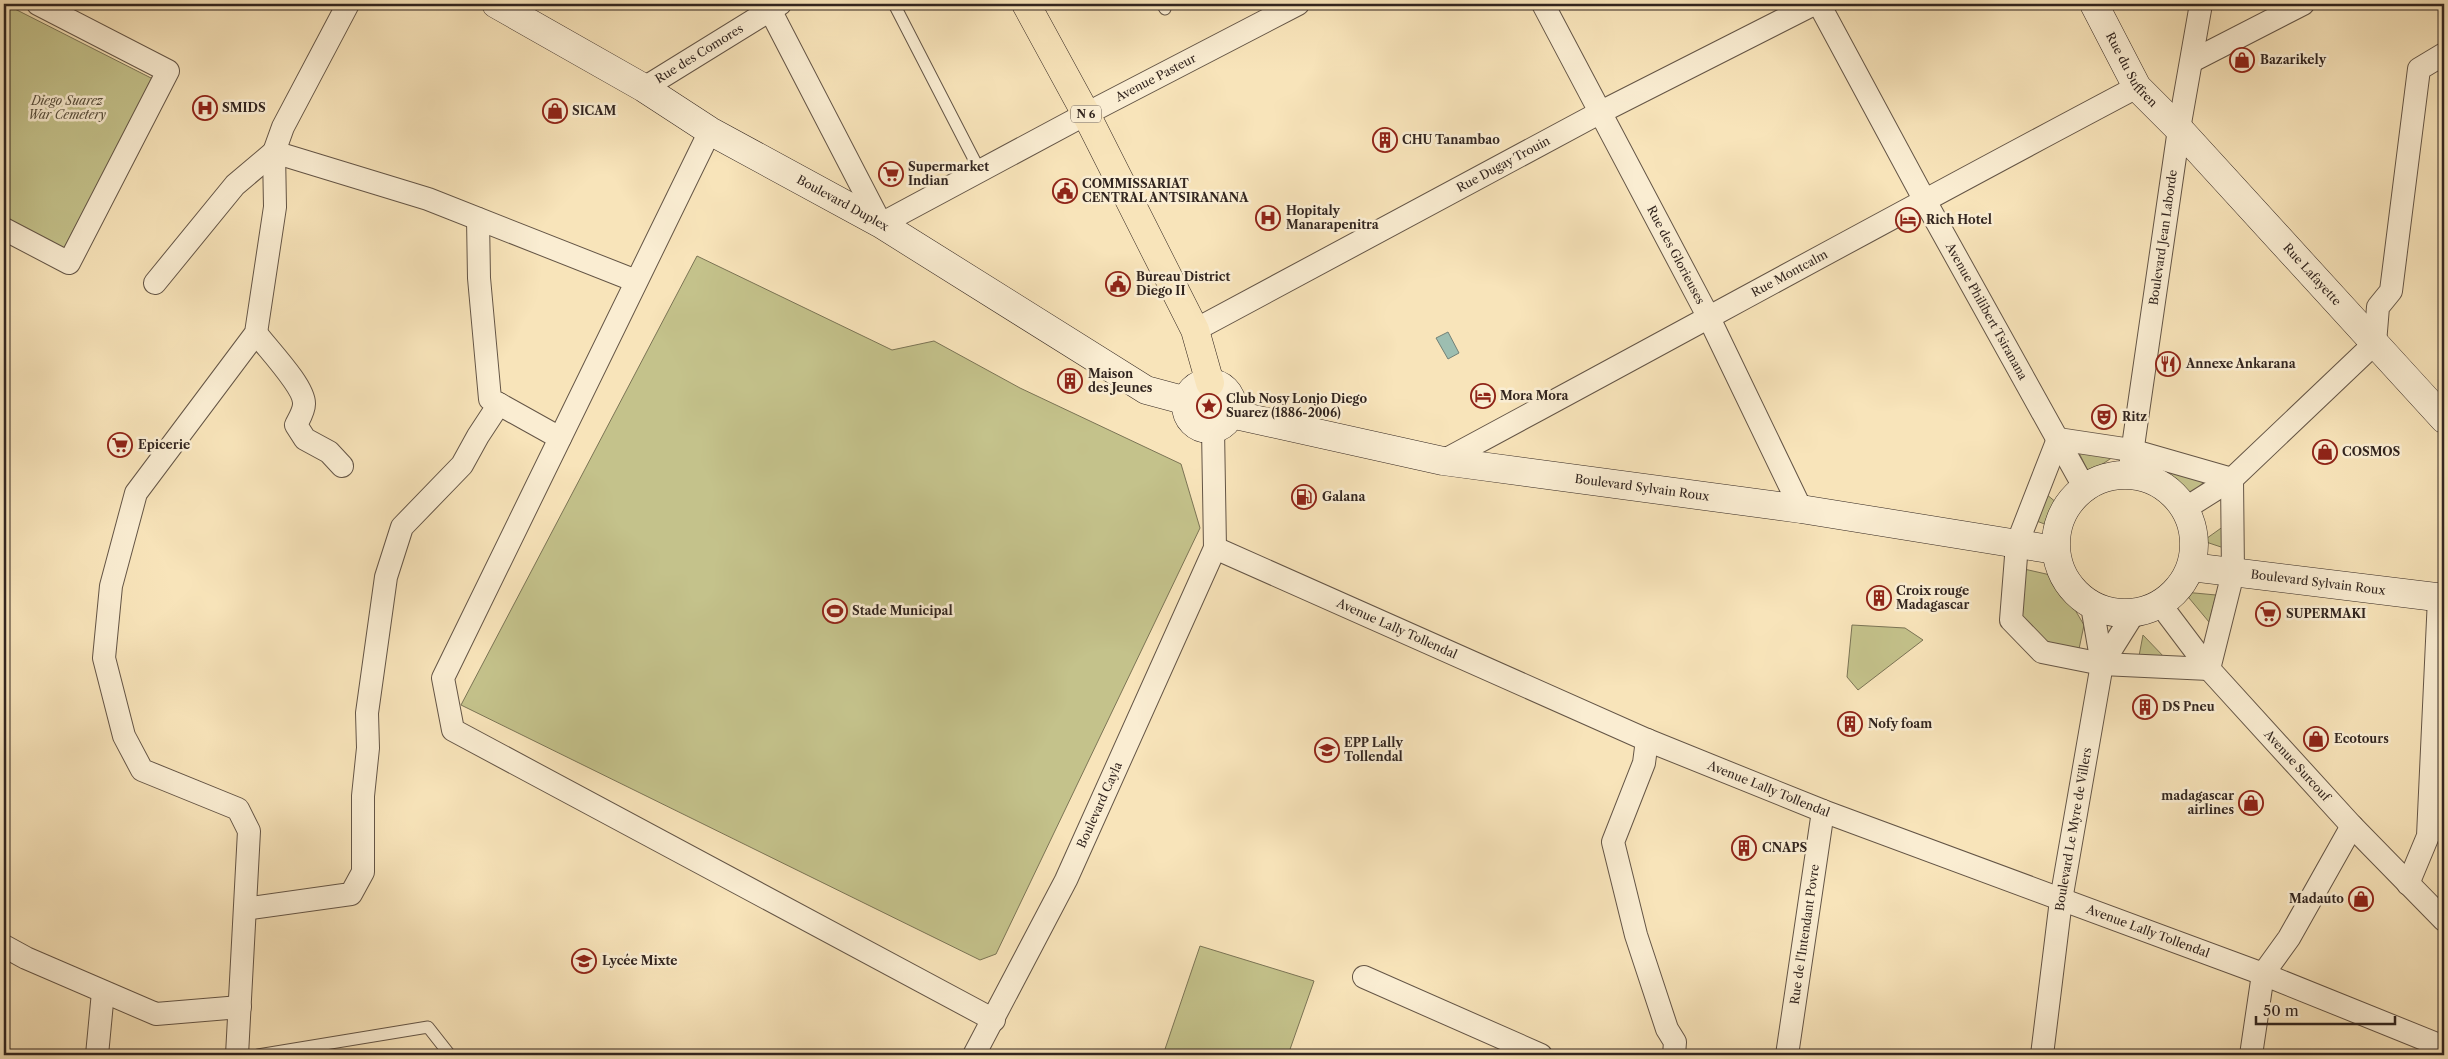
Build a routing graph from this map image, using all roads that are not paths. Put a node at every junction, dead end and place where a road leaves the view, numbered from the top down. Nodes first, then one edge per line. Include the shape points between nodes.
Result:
1 (38, 4) edge
2 (348, 4) edge
3 (496, 4) edge
4 (894, 4) edge
5 (1026, 4) edge
6 (1542, 4) edge
7 (1814, 4) edge
8 (1819, 4) edge
9 (2094, 4) edge
10 (2201, 4) edge
11 (2303, 4) edge
12 (772, 6) edge
13 (1288, 6) edge
14 (2444, 54) edge
15 (2192, 61) junction
16 (2137, 87) junction
17 (644, 88) junction
18 (1599, 113) junction
19 (1086, 114) junction
20 (2179, 130) junction
21 (710, 131) junction
22 (274, 152) junction
23 (980, 170) junction
24 (1924, 199) junction
25 (478, 219) junction
26 (881, 224) junction
27 (4, 229) edge
28 (636, 281) junction
29 (155, 283) dead end
30 (1709, 318) junction
31 (1195, 330) junction
32 (256, 334) junction
33 (2375, 343) junction
34 (1210, 383) junction
35 (1187, 401) junction
36 (499, 404) junction
37 (2444, 419) edge
38 (1222, 422) junction
39 (560, 438) junction
40 (2058, 439) junction
41 (1443, 461) junction
42 (2130, 462) junction
43 (342, 466) dead end
44 (2232, 479) junction
45 (2084, 487) junction
46 (2186, 508) junction
47 (1802, 509) junction
48 (2017, 544) junction
49 (1214, 548) junction
50 (2055, 550) junction
51 (2191, 568) junction
52 (2233, 572) junction
53 (2441, 598) edge
54 (2160, 604) junction
55 (2092, 606) junction
56 (2134, 613) junction
57 (2102, 664) junction
58 (2209, 669) junction
59 (1647, 740) junction
60 (1823, 811) junction
61 (2352, 826) junction
62 (2408, 884) junction
63 (2061, 900) junction
64 (245, 909) junction
65 (2443, 914) edge
66 (4, 946) edge
67 (2263, 974) junction
68 (1364, 977) dead end
69 (103, 992) junction
70 (240, 1007) junction
71 (994, 1020) junction
72 (2444, 1047) edge
73 (97, 1055) edge
74 (237, 1055) edge
75 (258, 1055) edge
76 (450, 1055) edge
77 (974, 1055) edge
78 (1541, 1055) edge
79 (1674, 1055) edge
80 (1787, 1055) edge
81 (2042, 1055) edge
82 (2251, 1055) edge

1 - 27 street via 168,70 69,263
2 - 22 street via 283,127
3 - 17 main road, Boulevard Duplex
4 - 23 lane
5 - 19 main road, N 6
6 - 18 street, Rue des Glorieuses
7 - 18 street, Rue Dugay Trouin
8 - 24 street, Avenue Philibert Tsiranana
9 - 16 main road, Rue du Suffren
10 - 15 street, Boulevard Jean Laborde
11 - 15 street
12 - 17 street, Rue des Comores
12 - 26 street
13 - 19 street, Avenue Pasteur
14 - 33 street via 2419,69 2390,291 2378,307
15 - 20 street, Boulevard Jean Laborde
16 - 20 main road, Rue du Suffren
16 - 24 street, Rue Montcalm
17 - 21 main road, Boulevard Duplex
18 - 30 street, Rue des Glorieuses
18 - 31 street, Rue Dugay Trouin
19 - 23 street, Avenue Pasteur
19 - 31 main road, N 6
20 - 33 main road, Rue Lafayette
20 - 42 street, Boulevard Jean Laborde
21 - 26 main road, Boulevard Duplex
21 - 28 street
22 - 25 street via 428,199
22 - 29 street via 235,185
22 - 32 street via 275,207
23 - 26 street, Avenue Pasteur
24 - 30 street, Rue Montcalm
24 - 40 street, Avenue Philibert Tsiranana
25 - 28 street
25 - 36 street via 479,278 490,399
26 - 35 main road, Boulevard Duplex via 1146,390
28 - 39 street
30 - 41 street, Rue Montcalm
30 - 47 street, Rue des Glorieuses
31 - 34 main road, N 6
32 - 43 street via 304,396 305,406 296,426 304,438 329,452
32 - 64 street via 136,493 111,586 104,658 124,736 142,770 238,808 249,831
33 - 37 main road, Rue Lafayette
33 - 44 street
34 - 35 main road via 1197,387
34 - 38 main road via 1217,384 1232,401
35 - 38 main road via 1188,416 1192,422 1206,429
36 - 39 street
36 - 64 street via 462,465 402,527 386,578 367,713 363,872 358,885 351,894
38 - 41 main road, Boulevard Sylvain Roux
38 - 49 street
39 - 71 street via 443,678 453,730
40 - 42 street
40 - 45 street, Avenue Philibert Tsiranana
40 - 48 street
41 - 47 main road, Boulevard Sylvain Roux
42 - 44 street
42 - 45 main road
42 - 46 main road via 2162,484
44 - 46 street
44 - 52 street
45 - 50 main road via 2067,504 2057,526
46 - 51 main road via 2195,537
47 - 48 main road, Boulevard Sylvain Roux
48 - 50 main road, Boulevard Sylvain Roux
48 - 57 street via 2011,620 2042,652
49 - 59 street, Avenue Lally Tollendal
49 - 71 street, Boulevard Cayla via 1066,880
50 - 55 main road via 2061,573 2074,592
51 - 52 main road, Boulevard Sylvain Roux
51 - 54 main road via 2178,589
52 - 53 main road, Boulevard Sylvain Roux
52 - 58 street
53 - 62 street via 2428,836
54 - 56 main road
54 - 58 street, Avenue Surcouf
55 - 56 main road
55 - 57 street
56 - 57 street, Boulevard Le Myre de Villers
57 - 58 street
57 - 63 street, Boulevard Le Myre de Villers
58 - 61 street, Avenue Surcouf
59 - 60 street, Avenue Lally Tollendal
59 - 79 street via 1644,763 1613,842 1636,935 1667,1029 1675,1042
60 - 63 street, Avenue Lally Tollendal
60 - 80 street, Rue de l'Intendant Povre
61 - 62 street, Avenue Surcouf
61 - 67 street via 2289,938
62 - 65 street, Avenue Surcouf
63 - 67 street, Avenue Lally Tollendal
63 - 81 street, Boulevard Le Myre de Villers
64 - 70 street
66 - 69 street
67 - 72 street, Avenue Lally Tollendal
67 - 82 street
68 - 78 street
69 - 70 street via 156,1014
69 - 73 street
70 - 74 street
71 - 77 street, Boulevard Cayla
75 - 76 lane via 428,1027

